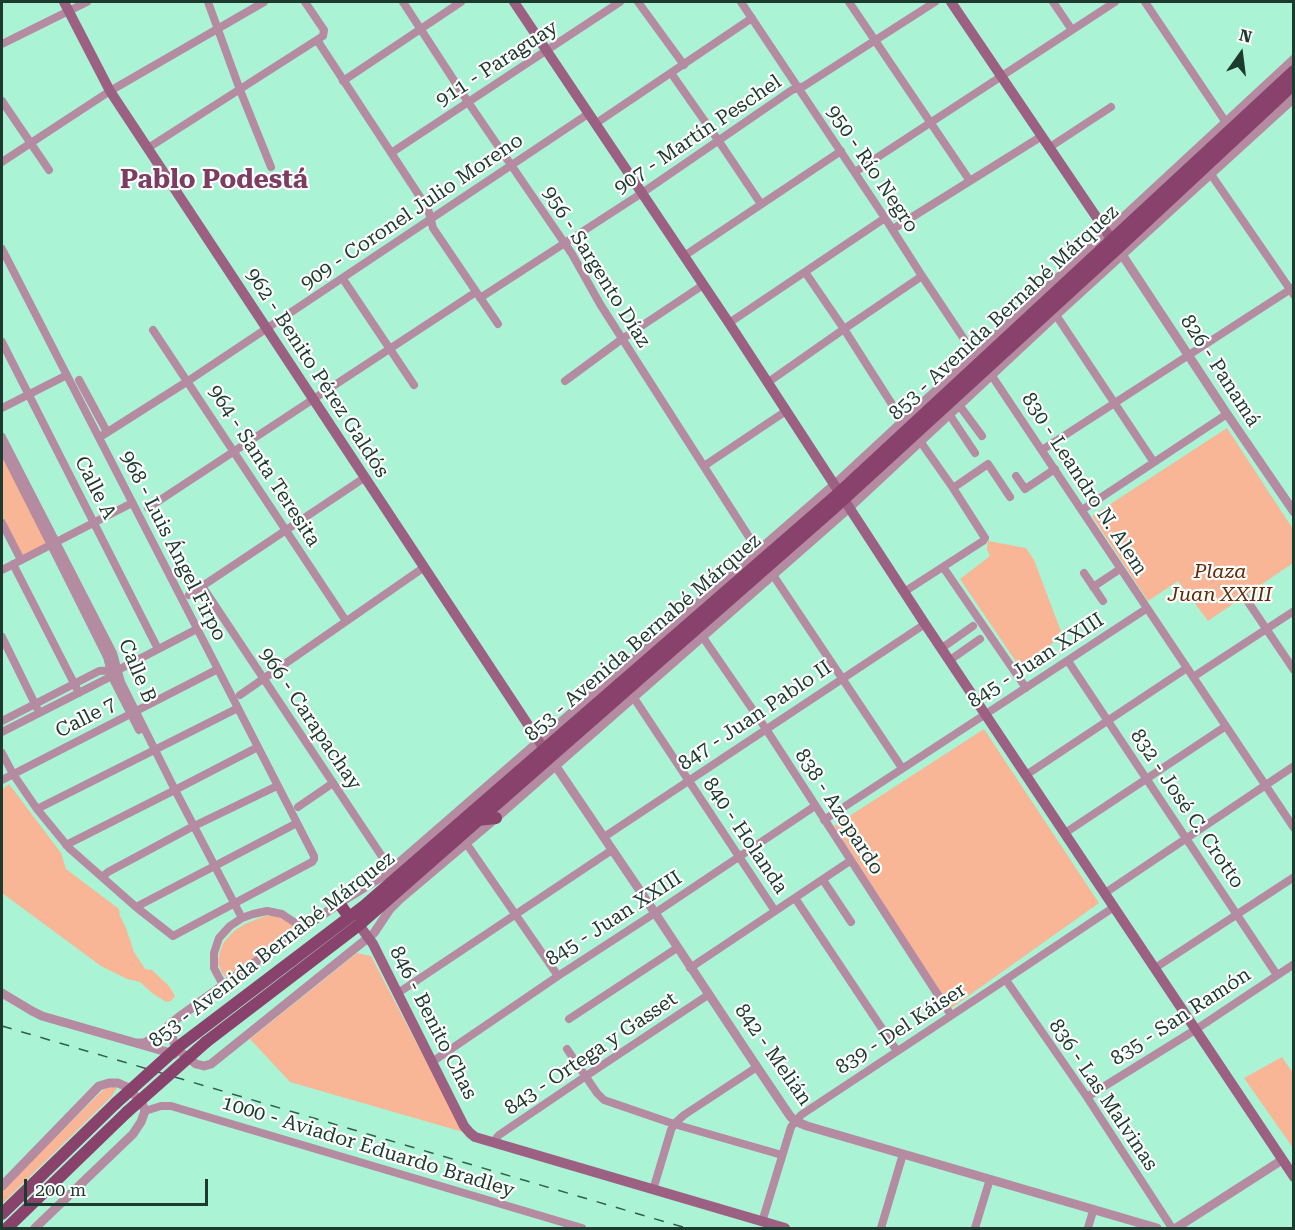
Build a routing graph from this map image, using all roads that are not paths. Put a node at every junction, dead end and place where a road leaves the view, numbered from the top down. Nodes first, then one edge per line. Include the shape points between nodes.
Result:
1 (87, 2) edge
2 (207, 2) edge
3 (264, 2) edge
4 (305, 2) edge
5 (404, 2) edge
6 (461, 2) edge
7 (514, 2) edge
8 (620, 2) edge
9 (638, 2) edge
10 (754, 2) edge
11 (849, 2) edge
12 (935, 2) edge
13 (951, 2) edge
14 (1053, 2) edge
15 (1115, 2) edge
16 (1145, 2) edge
17 (743, 4) edge
18 (67, 6) edge
19 (752, 18) junction
20 (421, 28) junction
21 (218, 30) junction
22 (1072, 30) junction
23 (317, 40) junction
24 (875, 40) junction
25 (2, 44) edge
26 (547, 51) junction
27 (1293, 59) edge
28 (684, 65) junction
29 (1293, 71) edge
30 (671, 73) junction
31 (1001, 77) junction
32 (344, 81) junction
33 (1293, 84) edge
34 (798, 88) junction
35 (240, 90) junction
36 (110, 91) junction
37 (1293, 98) edge
38 (2, 101) edge
39 (468, 102) junction
40 (1112, 107) dead end
41 (588, 114) junction
42 (1225, 121) junction
43 (930, 122) junction
44 (595, 124) junction
45 (1042, 136) junction
46 (718, 140) junction
47 (30, 143) junction
48 (1050, 147) junction
49 (148, 148) junction
50 (841, 151) junction
51 (391, 153) junction
52 (2, 162) edge
53 (512, 165) junction
54 (1205, 166) junction
55 (271, 167) dead end
56 (49, 170) dead end
57 (855, 172) junction
58 (970, 181) junction
59 (642, 193) junction
60 (761, 204) junction
61 (885, 218) junction
62 (430, 219) junction
63 (893, 229) junction
64 (564, 243) junction
65 (1115, 244) junction
66 (2, 249) edge
67 (684, 256) junction
68 (805, 272) junction
69 (922, 276) junction
70 (343, 279) junction
71 (703, 285) junction
72 (1292, 291) edge
73 (478, 295) junction
74 (1056, 315) junction
75 (729, 323) junction
76 (498, 324) dead end
77 (267, 328) junction
78 (844, 329) junction
79 (153, 330) dead end
80 (622, 339) junction
81 (2, 342) edge
82 (390, 348) junction
83 (974, 354) junction
84 (1189, 356) junction
85 (989, 372) junction
86 (66, 375) junction
87 (79, 380) dead end
88 (188, 381) junction
89 (565, 381) dead end
90 (767, 383) junction
91 (414, 385) dead end
92 (948, 391) junction
93 (29, 394) junction
94 (929, 395) junction
95 (314, 400) junction
96 (1115, 403) junction
97 (959, 405) junction
98 (2, 408) edge
99 (786, 411) junction
100 (949, 414) junction
101 (1227, 414) junction
102 (902, 420) junction
103 (982, 436) dead end
104 (2, 437) edge
105 (920, 441) junction
106 (2, 448) edge
107 (1042, 450) junction
108 (235, 451) junction
109 (975, 453) dead end
110 (1153, 461) junction
111 (704, 466) junction
112 (1055, 469) junction
113 (1016, 476) dead end
114 (364, 478) junction
115 (953, 488) junction
116 (841, 496) junction
117 (1010, 496) dead end
118 (132, 503) junction
119 (148, 508) dead end
120 (1082, 510) junction
121 (1293, 512) edge
122 (94, 522) junction
123 (2, 523) edge
124 (286, 531) junction
125 (54, 544) junction
126 (758, 551) junction
127 (21, 560) junction
128 (13, 564) junction
129 (943, 567) junction
130 (423, 568) junction
131 (1120, 569) junction
132 (2, 570) edge
133 (770, 570) junction
134 (1084, 573) dead end
135 (202, 586) junction
136 (1093, 587) junction
137 (904, 592) junction
138 (189, 595) dead end
139 (1244, 596) dead end
140 (745, 598) junction
141 (728, 601) junction
142 (1102, 601) dead end
143 (1146, 609) junction
144 (1293, 611) edge
145 (346, 621) junction
146 (925, 624) junction
147 (974, 626) dead end
148 (197, 629) junction
149 (1266, 629) junction
150 (699, 632) junction
151 (2, 637) edge
152 (980, 639) dead end
153 (942, 648) junction
154 (158, 649) junction
155 (950, 660) junction
156 (1068, 661) junction
157 (1187, 668) junction
158 (218, 669) junction
159 (1293, 670) edge
160 (114, 672) junction
161 (1193, 677) junction
162 (264, 678) junction
163 (842, 678) junction
164 (74, 683) junction
165 (1026, 688) junction
166 (79, 693) junction
167 (630, 693) junction
168 (240, 694) dead end
169 (36, 704) junction
170 (238, 708) junction
171 (134, 712) junction
172 (40, 713) junction
173 (985, 714) junction
174 (2, 721) edge
175 (1107, 721) junction
176 (1226, 726) junction
177 (766, 729) junction
178 (2, 732) edge
179 (258, 747) junction
180 (153, 751) junction
181 (2, 753) edge
182 (547, 754) junction
183 (1293, 766) edge
184 (902, 768) junction
185 (13, 774) junction
186 (1026, 775) junction
187 (1147, 779) junction
188 (2, 780) edge
189 (689, 780) junction
190 (333, 783) junction
191 (277, 786) junction
192 (1265, 786) junction
193 (173, 791) junction
194 (298, 807) dead end
195 (815, 807) junction
196 (37, 809) junction
197 (496, 818) junction
198 (478, 820) junction
199 (824, 820) junction
200 (297, 823) junction
201 (191, 827) junction
202 (1293, 828) edge
203 (1065, 833) junction
204 (604, 837) junction
205 (1186, 839) junction
206 (424, 841) junction
207 (466, 843) junction
208 (66, 844) junction
209 (612, 850) junction
210 (740, 856) junction
211 (850, 861) junction
212 (212, 867) junction
213 (408, 869) junction
214 (391, 870) junction
215 (102, 877) junction
216 (1293, 877) edge
217 (823, 880) junction
218 (1105, 893) junction
219 (795, 898) junction
220 (339, 903) junction
221 (232, 905) junction
222 (136, 907) junction
223 (1114, 907) junction
224 (775, 911) junction
225 (655, 913) junction
226 (1238, 914) junction
227 (516, 915) junction
228 (240, 920) junction
229 (354, 921) junction
230 (851, 922) dead end
231 (303, 928) junction
232 (369, 937) junction
233 (677, 948) junction
234 (1293, 964) edge
235 (690, 968) junction
236 (1155, 968) junction
237 (1278, 975) junction
238 (558, 976) junction
239 (1006, 980) junction
240 (223, 985) junction
241 (2, 993) edge
242 (398, 993) junction
243 (708, 995) junction
244 (951, 1016) junction
245 (569, 1019) dead end
246 (173, 1022) junction
247 (1195, 1030) junction
248 (136, 1043) junction
249 (567, 1049) dead end
250 (897, 1051) junction
251 (186, 1058) junction
252 (432, 1062) junction
253 (757, 1067) junction
254 (586, 1076) junction
255 (1087, 1097) junction
256 (145, 1111) junction
257 (795, 1120) junction
258 (674, 1124) junction
259 (493, 1142) junction
260 (903, 1154) junction
261 (782, 1155) junction
262 (1282, 1160) junction
263 (1293, 1177) edge
264 (990, 1179) junction
265 (2, 1186) edge
266 (653, 1190) junction
267 (1093, 1211) junction
268 (2, 1214) edge
269 (762, 1222) junction
270 (7, 1228) edge
271 (35, 1228) edge
272 (582, 1228) edge
273 (785, 1228) edge
274 (881, 1228) edge
275 (975, 1228) edge
276 (1088, 1228) edge
277 (1157, 1228) edge
278 (1174, 1228) edge

1 - 18 street
2 - 21 street
3 - 21 street
4 - 23 street via 324,30
5 - 20 street, 956 - Sargento Díaz
6 - 20 street
7 - 26 main road
8 - 26 street, 911 - Paraguay
9 - 28 street
10 - 17 street
11 - 24 street
12 - 24 street, 907 - Martín Peschel
13 - 31 main road
14 - 22 street
15 - 22 street
16 - 42 street
17 - 19 street, 950 - Río Negro
18 - 25 street
18 - 36 main road, 962 - Benito Pérez Galdós
19 - 28 street
19 - 34 street, 950 - Río Negro
20 - 32 street
20 - 39 street, 956 - Sargento Díaz
21 - 35 street
21 - 36 street
22 - 31 street
23 - 32 street
23 - 35 street
24 - 34 street, 907 - Martín Peschel
24 - 43 street
26 - 39 street, 911 - Paraguay
26 - 41 main road
27 - 42 street, 853 - Avenida Bernabé Márquez
28 - 30 street
29 - 54 main road, 853 - Avenida Bernabé Márquez
30 - 44 street
30 - 46 street
31 - 43 street
31 - 45 main road
32 - 51 street
33 - 54 main road, 853 - Avenida Bernabé Márquez
34 - 46 street, 907 - Martín Peschel
34 - 50 street, 950 - Río Negro
35 - 49 street
35 - 55 street
36 - 47 street
36 - 49 main road, 962 - Benito Pérez Galdós
37 - 54 street, 853 - Avenida Bernabé Márquez
38 - 47 street
39 - 51 street, 911 - Paraguay
39 - 53 street, 956 - Sargento Díaz
40 - 48 street
41 - 44 main road
41 - 53 street, 909 - Coronel Julio Moreno
42 - 65 street, 853 - Avenida Bernabé Márquez
43 - 57 street
43 - 58 street
44 - 59 main road
45 - 48 main road
45 - 58 street
46 - 59 street, 907 - Martín Peschel
46 - 60 street
47 - 52 street
47 - 56 street
48 - 65 main road
49 - 77 main road, 962 - Benito Pérez Galdós
50 - 57 street, 950 - Río Negro
50 - 60 street
51 - 62 street via 428,209
53 - 62 street, 909 - Coronel Julio Moreno
53 - 64 street, 956 - Sargento Díaz
54 - 65 main road, 853 - Avenida Bernabé Márquez
54 - 65 street, 853 - Avenida Bernabé Márquez
54 - 72 street
57 - 61 street, 950 - Río Negro
58 - 63 street
59 - 64 street, 907 - Martín Peschel
59 - 67 main road
60 - 67 street
61 - 63 street, 950 - Río Negro
61 - 68 street
62 - 70 street, 909 - Coronel Julio Moreno
62 - 73 street
63 - 69 street, 950 - Río Negro
64 - 73 street, 907 - Martín Peschel
64 - 80 street, 956 - Sargento Díaz
65 - 74 street, 853 - Avenida Bernabé Márquez
65 - 83 street, 853 - Avenida Bernabé Márquez
65 - 84 street, 826 - Panamá
65 - 85 main road, 853 - Avenida Bernabé Márquez
65 - 92 main road, 853 - Avenida Bernabé Márquez
66 - 86 street, 968 - Luis Ángel Firpo
67 - 71 main road
68 - 75 street
68 - 78 street
69 - 78 street
69 - 83 street, 950 - Río Negro
70 - 77 street, 909 - Coronel Julio Moreno
70 - 82 street
71 - 75 main road
71 - 80 street
72 - 84 street
73 - 76 street
73 - 82 street, 907 - Martín Peschel
74 - 85 street, 853 - Avenida Bernabé Márquez
74 - 96 street
75 - 90 main road
77 - 88 street, 909 - Coronel Julio Moreno
77 - 95 main road, 962 - Benito Pérez Galdós
78 - 90 street
78 - 102 street
79 - 88 street, 964 - Santa Teresita
80 - 89 street
80 - 111 street, 956 - Sargento Díaz
81 - 93 street, Calle A
82 - 91 street
82 - 95 street, 907 - Martín Peschel
83 - 94 street, 853 - Avenida Bernabé Márquez
84 - 96 street
84 - 101 street, 826 - Panamá
85 - 97 street, 853 - Avenida Bernabé Márquez
85 - 107 street, 830 - Leandro N. Alem
85 - 116 main road, 853 - Avenida Bernabé Márquez
86 - 93 street
86 - 118 street, 968 - Luis Ángel Firpo
87 - 88 street, 909 - Coronel Julio Moreno via 105,434
88 - 108 street, 964 - Santa Teresita
90 - 99 main road
92 - 94 main road
92 - 116 main road, 853 - Avenida Bernabé Márquez
93 - 98 street
93 - 122 street, Calle A
94 - 102 street, 853 - Avenida Bernabé Márquez
95 - 108 street, 907 - Martín Peschel
95 - 114 main road, 962 - Benito Pérez Galdós
96 - 107 street
96 - 110 street
97 - 100 street, 853 - Avenida Bernabé Márquez
97 - 103 street
99 - 111 street
99 - 116 main road
100 - 105 street, 853 - Avenida Bernabé Márquez
100 - 109 street
101 - 110 street
101 - 121 street, 826 - Panamá
102 - 116 street, 853 - Avenida Bernabé Márquez
104 - 125 street, Calle B
105 - 115 street
105 - 116 street, 853 - Avenida Bernabé Márquez
106 - 125 street, Calle B
107 - 112 street, 830 - Leandro N. Alem
108 - 119 street, 907 - Martín Peschel
108 - 124 street, 964 - Santa Teresita
110 - 120 street
111 - 126 street, 956 - Sargento Díaz
112 - 113 street via 1024,489
112 - 120 street, 830 - Leandro N. Alem
114 - 124 street
114 - 130 main road, 962 - Benito Pérez Galdós
115 - 117 street via 988,464
115 - 129 street via 985,538
116 - 126 street, 853 - Avenida Bernabé Márquez
116 - 133 main road, 853 - Avenida Bernabé Márquez
116 - 137 main road
116 - 182 main road, 853 - Avenida Bernabé Márquez
118 - 122 street
118 - 148 street, 968 - Luis Ángel Firpo
120 - 131 street, 830 - Leandro N. Alem
122 - 125 street
122 - 154 street, Calle A
123 - 127 street
124 - 135 street
124 - 145 street, 964 - Santa Teresita
125 - 127 street
125 - 160 street, Calle B via 113,653
126 - 182 street, 853 - Avenida Bernabé Márquez
127 - 128 street
128 - 132 street
128 - 164 street
129 - 137 street
129 - 165 street
130 - 145 street
130 - 182 main road, 962 - Benito Pérez Galdós
131 - 136 street
131 - 143 street, 830 - Leandro N. Alem
133 - 140 street, 853 - Avenida Bernabé Márquez
133 - 141 main road, 853 - Avenida Bernabé Márquez
133 - 163 street
134 - 136 street
135 - 138 street
135 - 162 street, 966 - Carapachay
136 - 142 street
137 - 146 main road
139 - 149 street
140 - 141 main road
140 - 150 street, 853 - Avenida Bernabé Márquez
141 - 150 main road, 853 - Avenida Bernabé Márquez
143 - 156 street, 845 - Juan XXIII
143 - 157 street, 830 - Leandro N. Alem
144 - 149 street
145 - 162 street
146 - 153 main road
146 - 163 street, 847 - Juan Pablo II
147 - 153 street
148 - 154 street
148 - 158 street, 968 - Luis Ángel Firpo
149 - 159 street
149 - 161 street
150 - 167 main road, 853 - Avenida Bernabé Márquez
150 - 177 street, 838 - Azopardo
151 - 169 street
152 - 155 street
153 - 155 main road
154 - 160 street
155 - 173 main road
156 - 165 street, 845 - Juan XXIII
156 - 175 street, 832 - José C. Crotto
157 - 161 street, 830 - Leandro N. Alem
157 - 175 street
158 - 170 street, 968 - Luis Ángel Firpo
158 - 171 street, Calle 7
160 - 164 street via 99,671
160 - 166 street
160 - 171 street, Calle B
161 - 176 street, 830 - Leandro N. Alem
162 - 168 street
162 - 190 street, 966 - Carapachay
163 - 177 street, 847 - Juan Pablo II
163 - 184 street
164 - 166 street
164 - 169 street
165 - 173 street, 845 - Juan XXIII
166 - 172 street
167 - 182 main road, 853 - Avenida Bernabé Márquez
167 - 189 street, 840 - Holanda
169 - 172 street
169 - 174 street
170 - 179 street, 968 - Luis Ángel Firpo
170 - 180 street
171 - 180 street, Calle B
171 - 185 street, Calle 7
172 - 178 street
173 - 184 street, 845 - Juan XXIII
173 - 186 main road
175 - 186 street
175 - 187 street, 832 - José C. Crotto
176 - 187 street
176 - 192 street, 830 - Leandro N. Alem
177 - 189 street, 847 - Juan Pablo II
177 - 195 street, 838 - Azopardo
179 - 191 street, 968 - Luis Ángel Firpo
179 - 193 street
180 - 193 street, Calle B
180 - 196 street
181 - 185 street
182 - 197 street, 853 - Avenida Bernabé Márquez
182 - 198 main road, 853 - Avenida Bernabé Márquez
182 - 204 street, 842 - Melián
182 - 206 street, 853 - Avenida Bernabé Márquez
182 - 213 main road, 853 - Avenida Bernabé Márquez
183 - 192 street
184 - 199 street, 845 - Juan XXIII
185 - 188 street, Calle 7
185 - 196 street
186 - 203 main road
187 - 203 street
187 - 205 street, 832 - José C. Crotto
189 - 204 street, 847 - Juan Pablo II
189 - 210 street, 840 - Holanda
190 - 194 street
190 - 214 street, 966 - Carapachay
191 - 200 street, 968 - Luis Ángel Firpo
191 - 201 street
192 - 202 street, 830 - Leandro N. Alem
192 - 205 street
193 - 201 street, Calle B
193 - 208 street
195 - 199 street, 838 - Azopardo
195 - 210 street, 845 - Juan XXIII
196 - 208 street
197 - 198 main road
197 - 207 street, 853 - Avenida Bernabé Márquez
198 - 229 main road, 853 - Avenida Bernabé Márquez
199 - 211 street, 838 - Azopardo
200 - 212 street
200 - 221 street, 968 - Luis Ángel Firpo via 314,856 312,862
201 - 212 street, Calle B
201 - 215 street
203 - 218 main road
204 - 209 street, 842 - Melián
205 - 218 street
205 - 226 street, 832 - José C. Crotto
206 - 213 main road
206 - 214 street, 853 - Avenida Bernabé Márquez
207 - 227 street
207 - 232 street, 853 - Avenida Bernabé Márquez via 394,904
208 - 215 street
209 - 225 street, 842 - Melián
209 - 227 street
210 - 224 street, 840 - Holanda
210 - 225 street, 845 - Juan XXIII
211 - 217 street
211 - 244 street, 838 - Azopardo
212 - 221 street, Calle B
212 - 222 street
213 - 229 main road, 853 - Avenida Bernabé Márquez
214 - 220 street, 853 - Avenida Bernabé Márquez
215 - 222 street
216 - 226 street
217 - 219 street
217 - 230 street
218 - 223 main road
219 - 224 street
219 - 250 street, 840 - Holanda
220 - 229 main road
220 - 231 street, 853 - Avenida Bernabé Márquez
221 - 222 street via 173,936
221 - 228 street, Calle B
223 - 236 main road
223 - 239 street, 839 - Del Káiser
224 - 235 street
225 - 233 street, 842 - Melián
225 - 238 street, 845 - Juan XXIII
226 - 236 street
226 - 237 street, 832 - José C. Crotto
227 - 238 street
227 - 242 street
228 - 231 street via 273,911
228 - 240 street via 224,932 215,946 214,968
229 - 232 main road, 846 - Benito Chas
229 - 268 main road, 853 - Avenida Bernabé Márquez, bridge via 178,1047
229 - 270 main road, 853 - Avenida Bernabé Márquez, bridge via 206,1042
231 - 240 street, 853 - Avenida Bernabé Márquez
232 - 242 main road, 846 - Benito Chas
232 - 251 street, 853 - Avenida Bernabé Márquez via 211,1064 195,1064
233 - 235 street, 842 - Melián
233 - 245 street
234 - 237 street, 835 - San Ramón
235 - 243 street, 842 - Melián
236 - 247 main road
237 - 247 street, 835 - San Ramón
238 - 252 street, 845 - Juan XXIII
239 - 244 street, 839 - Del Káiser
239 - 255 street, 836 - Las Malvinas
240 - 246 street, 853 - Avenida Bernabé Márquez
241 - 248 street via 42,1016
242 - 252 main road, 846 - Benito Chas
243 - 253 street, 842 - Melián
243 - 254 street, 843 - Ortega y Gasset
244 - 250 street, 839 - Del Káiser
246 - 248 street, 853 - Avenida Bernabé Márquez via 154,1038
246 - 251 street via 174,1043
247 - 255 street, 835 - San Ramón
247 - 262 main road
248 - 251 street
249 - 254 street
250 - 257 street, 839 - Del Káiser
252 - 259 main road, 846 - Benito Chas via 464,1126 475,1137
253 - 257 street, 842 - Melián
253 - 258 street
254 - 258 street via 604,1100
254 - 259 street, 843 - Ortega y Gasset
255 - 278 street, 836 - Las Malvinas
256 - 265 street via 127,1087 114,1082 99,1086
256 - 271 street via 133,1134
256 - 272 street, 1000 - Aviador Eduardo Bradley via 171,1106
257 - 260 street, 842 - Melián
257 - 261 street
258 - 261 street
258 - 266 street
259 - 266 main road
260 - 264 street, 842 - Melián
260 - 274 street
261 - 269 street
262 - 263 main road
262 - 278 street
264 - 267 street, 842 - Melián
264 - 275 street
266 - 269 main road
267 - 276 street
267 - 277 street, 842 - Melián
269 - 273 main road

